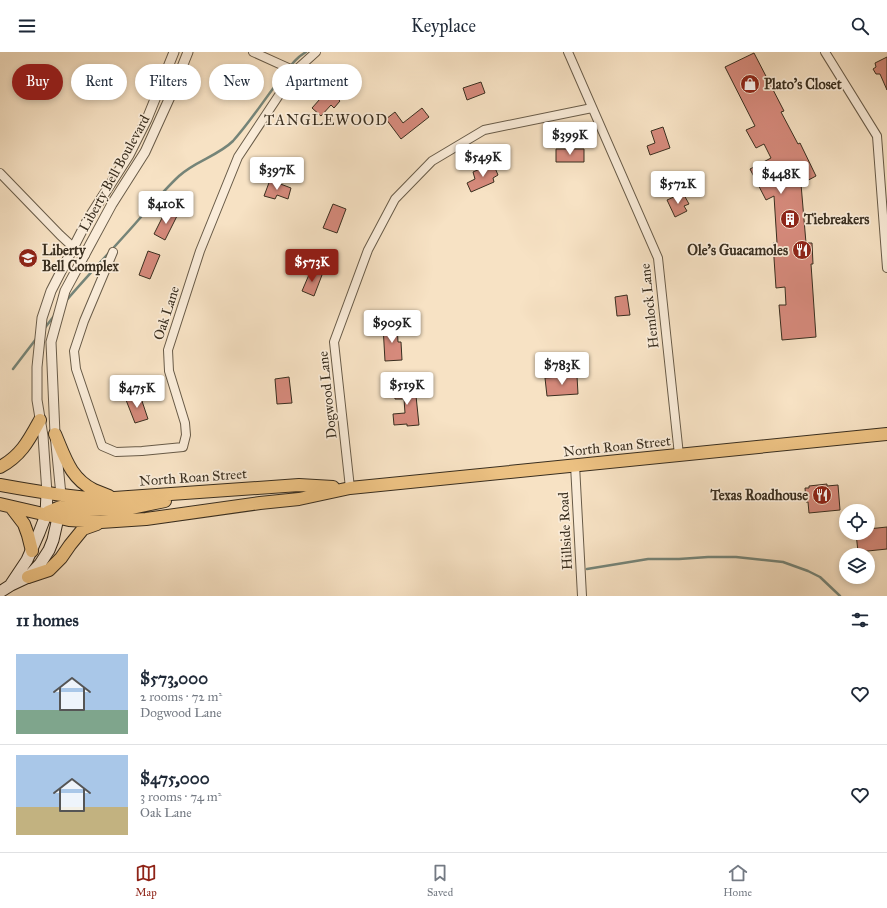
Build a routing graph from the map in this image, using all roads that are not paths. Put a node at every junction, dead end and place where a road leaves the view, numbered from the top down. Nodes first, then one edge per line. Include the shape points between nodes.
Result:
1 (174, 52) edge
2 (188, 52) edge
3 (253, 52) edge
4 (316, 52) edge
5 (568, 52) edge
6 (825, 52) edge
7 (280, 64) edge
8 (303, 64) edge
9 (276, 100) edge
10 (592, 108) junction
11 (127, 158) junction
12 (137, 165) junction
13 (0, 173) edge
14 (74, 248) junction
15 (113, 252) dead end
16 (85, 255) junction
17 (887, 268) edge
18 (40, 420) junction
19 (55, 434) junction
20 (887, 434) edge
21 (678, 455) junction
22 (575, 465) junction
23 (0, 467) edge
24 (0, 485) edge
25 (350, 488) junction
26 (47, 493) junction
27 (185, 493) junction
28 (61, 495) junction
29 (114, 497) junction
30 (6, 506) edge
31 (59, 512) junction
32 (46, 515) junction
33 (101, 522) junction
34 (32, 551) junction
35 (28, 577) junction
36 (11, 585) junction
37 (0, 592) edge
38 (582, 596) edge

1 - 11 street, Liberty Bell Boulevard via 147,119
2 - 12 street, Liberty Bell Boulevard via 170,97
3 - 7 street
4 - 8 street, Oak Lane
5 - 10 street, Hemlock Lane
6 - 17 street via 876,136
9 - 15 street, Oak Lane via 238,158 200,251 168,350 169,371 185,423 183,447 116,452 102,446 97,434 76,369 74,351
10 - 21 street, Hemlock Lane via 658,258
10 - 25 street, Dogwood Lane via 484,130 432,161 395,199 368,250 334,342
11 - 12 street
11 - 14 street, Liberty Bell Boulevard via 87,221
12 - 16 street, Liberty Bell Boulevard via 112,204
13 - 14 street
14 - 16 street
14 - 18 street, Liberty Bell Boulevard via 51,291 42,318 37,367
16 - 19 street, Liberty Bell Boulevard via 65,291 51,342
18 - 23 main road via 26,445
18 - 26 street, Liberty Bell Boulevard
19 - 28 street, Liberty Bell Boulevard
19 - 29 main road via 71,470 78,478 94,490
20 - 21 main road, North Roan Street
21 - 22 main road, North Roan Street
22 - 25 main road, North Roan Street
22 - 38 street, Hillside Road
24 - 26 main road, North Roan Street
25 - 27 main road, North Roan Street via 299,485
25 - 33 main road, North Roan Street via 299,499 146,519
26 - 28 main road, North Roan Street
26 - 32 main road
27 - 29 main road, North Roan Street
27 - 31 main road via 162,502 126,509
28 - 29 main road, North Roan Street via 100,499
28 - 31 main road
30 - 32 main road
30 - 34 main road via 24,524
31 - 32 main road
31 - 33 main road, North Roan Street via 74,521
31 - 35 main road via 49,550
32 - 34 main road
33 - 35 main road via 83,529 49,570
34 - 36 main road
35 - 36 main road
36 - 37 main road

